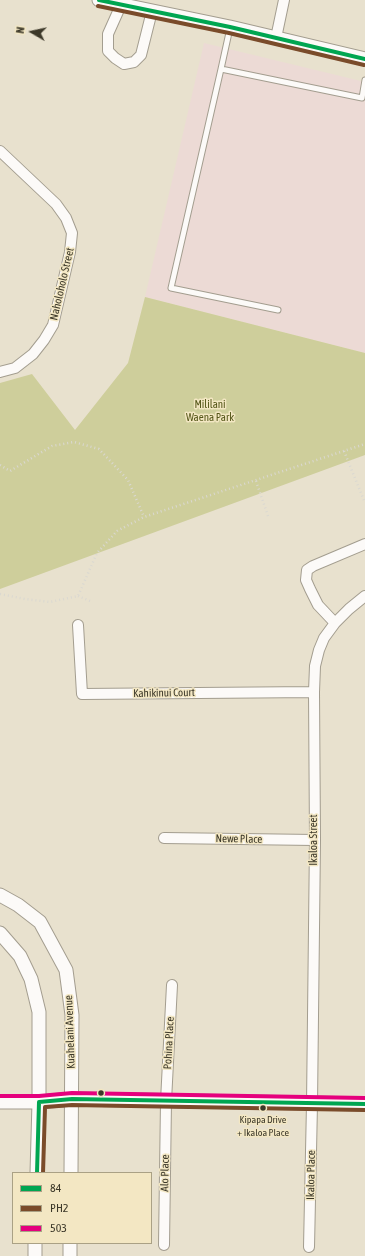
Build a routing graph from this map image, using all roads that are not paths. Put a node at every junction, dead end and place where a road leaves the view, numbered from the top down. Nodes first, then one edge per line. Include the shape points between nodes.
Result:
1 (99, 0) edge
2 (284, 0) edge
3 (136, 4) edge
4 (121, 5) junction
5 (152, 11) junction
6 (230, 27) junction
7 (276, 38) junction
8 (365, 59) edge
9 (221, 69) junction
10 (365, 80) edge
11 (0, 151) edge
12 (278, 310) dead end
13 (0, 372) edge
14 (365, 544) edge
15 (365, 596) edge
16 (335, 623) junction
17 (78, 626) dead end
18 (314, 692) junction
19 (164, 838) dead end
20 (315, 840) junction
21 (0, 895) edge
22 (0, 933) edge
23 (172, 985) dead end
24 (72, 1099) junction
25 (166, 1101) junction
26 (0, 1102) edge
27 (39, 1102) junction
28 (312, 1104) junction
29 (365, 1104) edge
30 (37, 1172) edge
31 (71, 1172) edge
32 (35, 1244) edge
33 (70, 1244) edge
34 (164, 1245) dead end
35 (309, 1247) dead end
36 (35, 1256) edge
37 (70, 1256) edge

1 - 4 street
2 - 7 street
3 - 4 street
3 - 5 street
4 - 5 street via 108,34 108,51 124,64 134,62 141,55
5 - 6 street
6 - 7 street
6 - 9 lane
7 - 8 street
9 - 10 lane via 362,98
9 - 12 lane via 171,288
11 - 13 street, Naholoholo Street via 56,204 66,218 72,234 53,325 33,354 14,368
14 - 16 street via 307,570 306,580 318,605
15 - 16 street, Ikaloa Street
16 - 18 street, Ikaloa Street via 319,650 315,666
17 - 18 street, Kahikinui Court via 82,694
18 - 20 street, Ikaloa Street
19 - 20 street, Newe Place
20 - 28 street, Ikaloa Street
21 - 24 street, Kuahelani Avenue via 40,922 66,970 72,1015
22 - 27 street via 20,956 30,979 39,1012
23 - 25 street, Pohina Place
24 - 25 street
24 - 27 street
24 - 31 street, Kuahelani Avenue
25 - 28 street
25 - 34 street, Alo Place
26 - 27 street
27 - 30 street
28 - 29 street
28 - 35 street, Ikaloa Place
32 - 36 street
33 - 37 street

